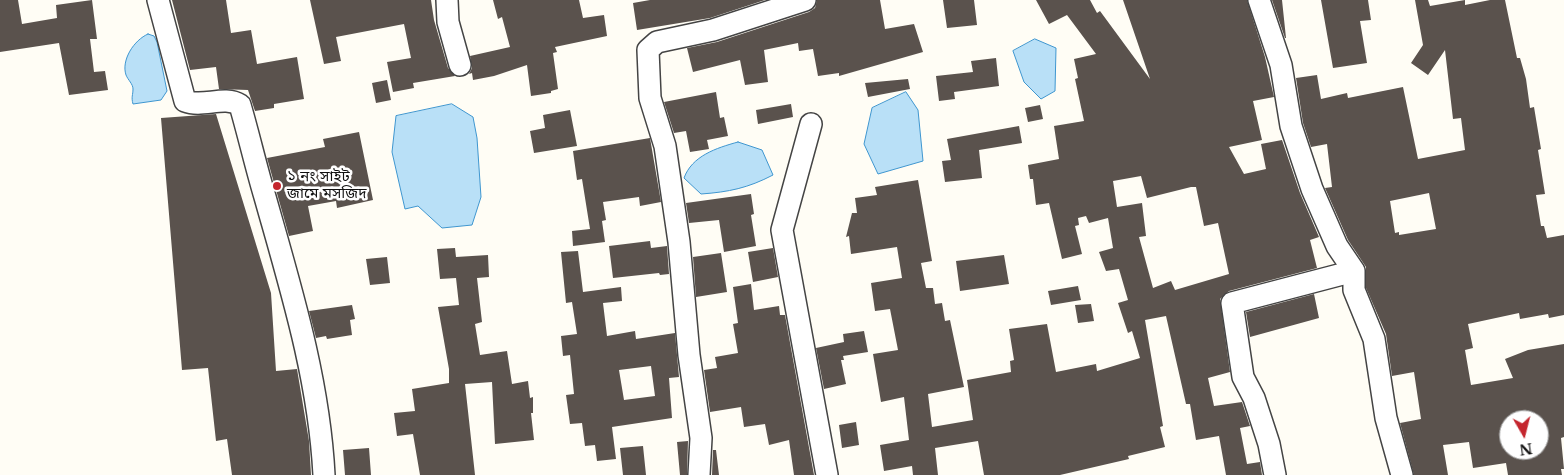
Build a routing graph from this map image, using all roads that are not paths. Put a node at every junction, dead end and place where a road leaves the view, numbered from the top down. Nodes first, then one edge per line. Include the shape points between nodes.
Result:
1 (158, 0) edge
2 (447, 0) edge
3 (805, 0) edge
4 (1259, 0) edge
5 (460, 65) dead end
6 (811, 124) dead end
7 (1354, 271) junction
8 (324, 475) edge
9 (699, 475) edge
10 (828, 475) edge
11 (1275, 475) edge
12 (1402, 475) edge

1 - 8 street via 185,101 193,104 233,101 240,105 308,355 322,440
2 - 5 street via 448,22
3 - 9 street via 713,30 657,42 648,50 650,98 665,146 679,242 700,438
4 - 7 street via 1281,65 1291,126 1312,189 1337,246
6 - 10 street via 782,230
7 - 11 street via 1232,303 1243,377 1254,398
7 - 12 street via 1354,290 1374,340 1386,418

